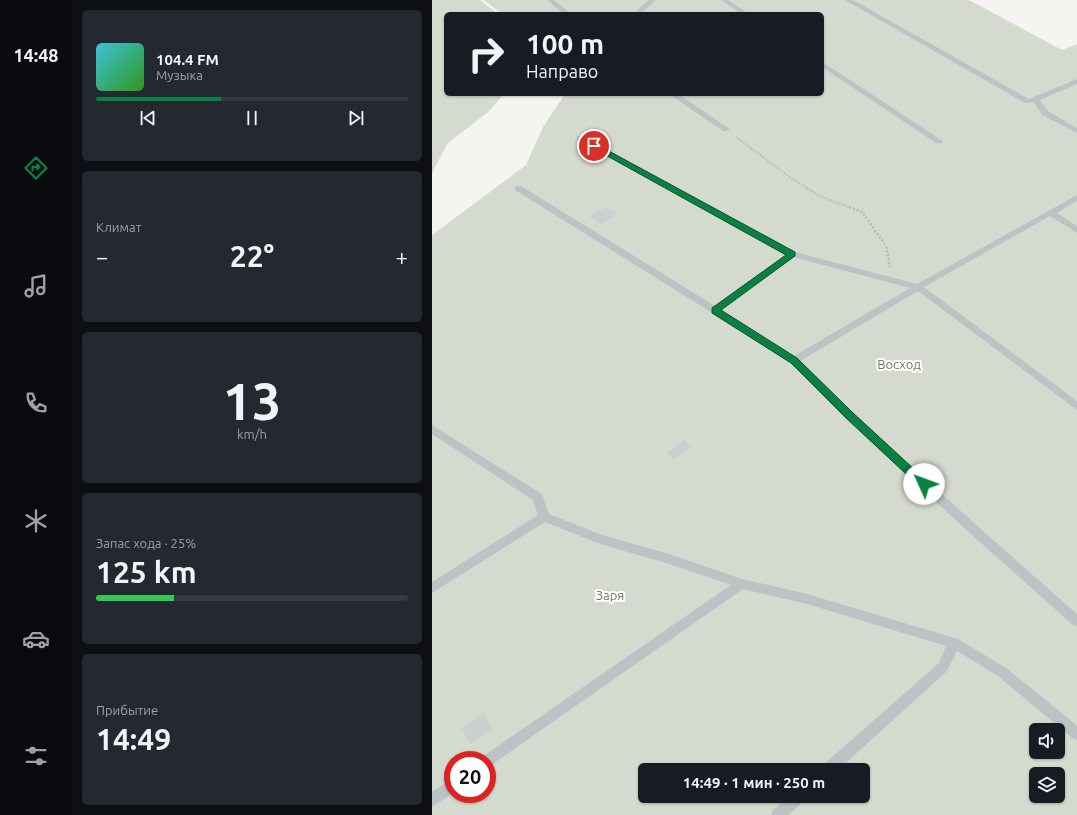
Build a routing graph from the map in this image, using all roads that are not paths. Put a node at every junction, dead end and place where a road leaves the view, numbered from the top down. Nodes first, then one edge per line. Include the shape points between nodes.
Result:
1 (550, 0) edge
2 (653, 0) edge
3 (724, 0) edge
4 (848, 0) edge
5 (565, 12) edge
6 (638, 12) edge
7 (743, 12) edge
8 (824, 65) edge
9 (1077, 81) edge
10 (676, 96) edge
11 (1036, 99) junction
12 (726, 129) road end
13 (1077, 131) edge
14 (580, 138) dead end
15 (939, 141) dead end
16 (518, 188) dead end
17 (1077, 198) edge
18 (1051, 213) junction
19 (1077, 230) edge
20 (792, 254) junction
21 (918, 287) junction
22 (715, 310) junction
23 (794, 360) junction
24 (1077, 406) edge
25 (432, 428) edge
26 (544, 517) junction
27 (742, 584) junction
28 (432, 588) edge
29 (1077, 621) edge
30 (954, 643) junction
31 (1077, 734) edge
32 (496, 756) edge
33 (836, 763) edge
34 (444, 792) edge
35 (432, 800) edge
36 (791, 803) edge
37 (778, 815) edge

1 - 5 lane
2 - 6 lane
3 - 7 lane
4 - 11 lane via 1028,101
8 - 15 lane
9 - 11 lane
10 - 12 lane
11 - 13 lane via 1045,113
14 - 20 lane
16 - 22 lane
17 - 18 lane
18 - 19 lane
18 - 21 lane
20 - 21 lane
20 - 22 lane
21 - 23 lane
21 - 24 lane
22 - 23 lane
23 - 29 lane via 849,415
25 - 26 lane via 538,497
26 - 27 lane via 600,539
26 - 28 lane
27 - 30 lane via 808,598
27 - 32 lane
30 - 31 lane via 974,653
30 - 33 lane via 943,667
34 - 35 lane
36 - 37 lane

